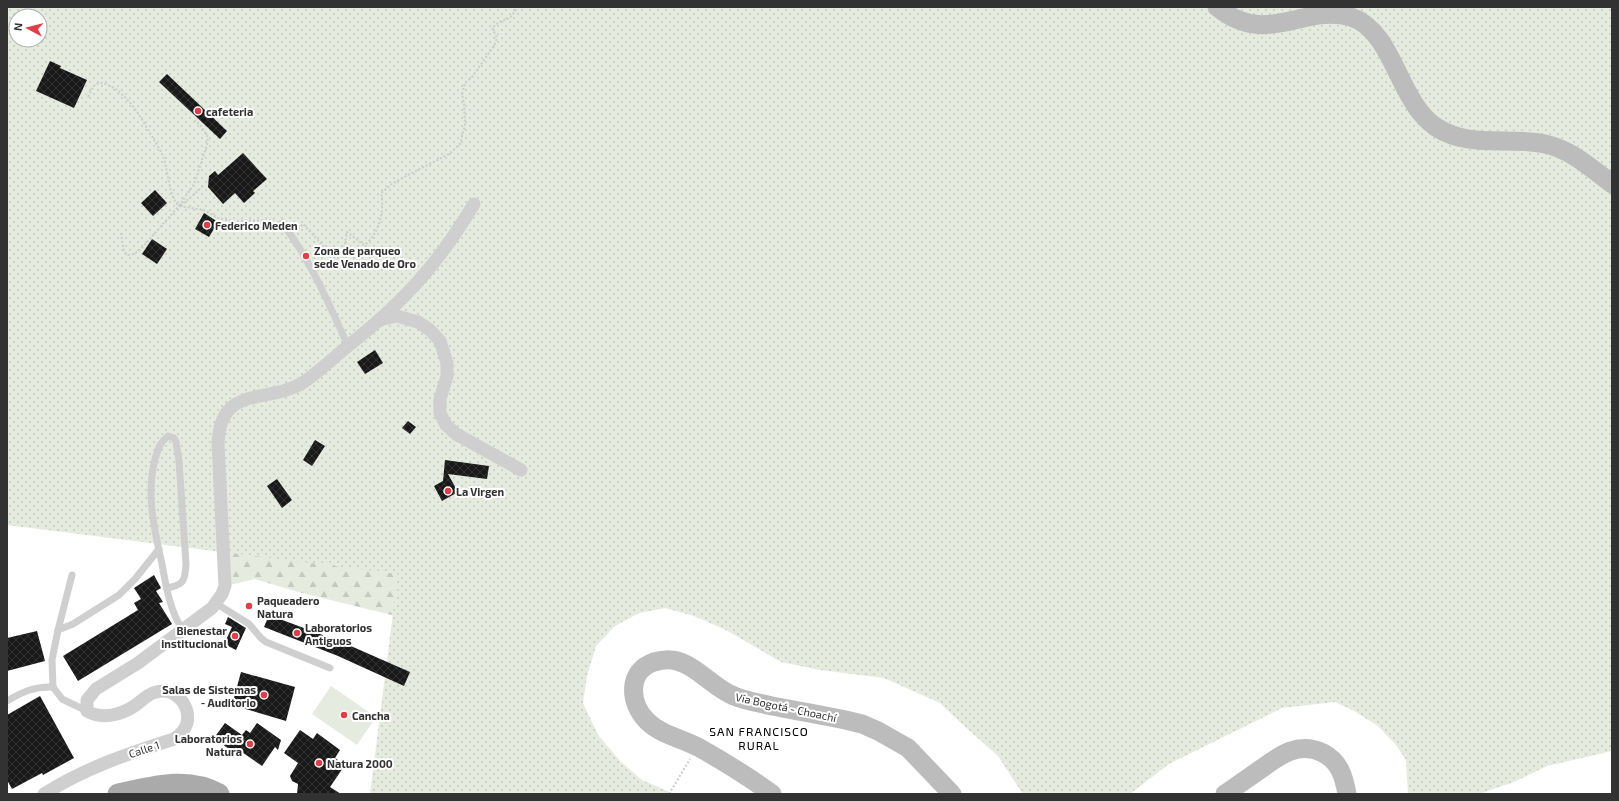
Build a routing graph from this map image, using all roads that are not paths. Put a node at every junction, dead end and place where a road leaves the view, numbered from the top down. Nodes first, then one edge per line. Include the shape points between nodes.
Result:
1 (1217, 7) edge
2 (1612, 184) edge
3 (474, 204) dead end
4 (282, 223) road end
5 (379, 320) junction
6 (348, 346) junction
7 (521, 470) dead end
8 (158, 549) junction
9 (72, 575) dead end
10 (167, 588) junction
11 (217, 604) junction
12 (58, 630) junction
13 (183, 630) junction
14 (330, 668) dead end
15 (53, 687) junction
16 (7, 702) edge
17 (87, 712) junction
18 (44, 794) edge
19 (118, 794) edge
20 (219, 794) edge
21 (772, 794) edge
22 (952, 794) edge
23 (1225, 794) edge
24 (1347, 794) edge

1 - 2 main road via 1248,23 1262,25 1326,15 1350,17 1361,21 1373,31 1387,51 1418,109 1435,126 1466,139 1532,142 1561,149 1576,156
3 - 5 street via 428,271
4 - 6 lane via 304,255
5 - 6 street
5 - 7 street via 397,316 418,322 430,330 440,341 447,363 447,376 440,398 440,413 446,425 456,434
6 - 11 street via 303,382 288,389 235,404 222,418 218,433 218,461 225,586
8 - 10 lane
8 - 10 lane via 151,510 152,469 158,448 162,440 168,436 174,438 178,455 186,564 182,583
8 - 12 lane via 119,595 65,629
9 - 12 lane
10 - 13 lane
11 - 13 street
11 - 14 lane via 250,624 266,642
12 - 15 lane via 52,660
13 - 17 street via 138,663 96,689 87,700
15 - 16 lane via 35,688 20,693
15 - 17 lane via 62,698
17 - 18 street, Calle 1 via 94,716 108,716 130,708 152,693 165,691 180,698 188,718 183,731 174,739 107,761
19 - 20 main road via 169,784 202,786
21 - 22 main road, Vía Bogotá - Choachí via 697,746 659,730 647,721 634,701 633,692 640,671 648,664 664,659 678,661 694,669 721,690 741,699 862,724 908,748
23 - 24 main road via 1279,756 1299,748 1314,750 1333,760 1342,772

